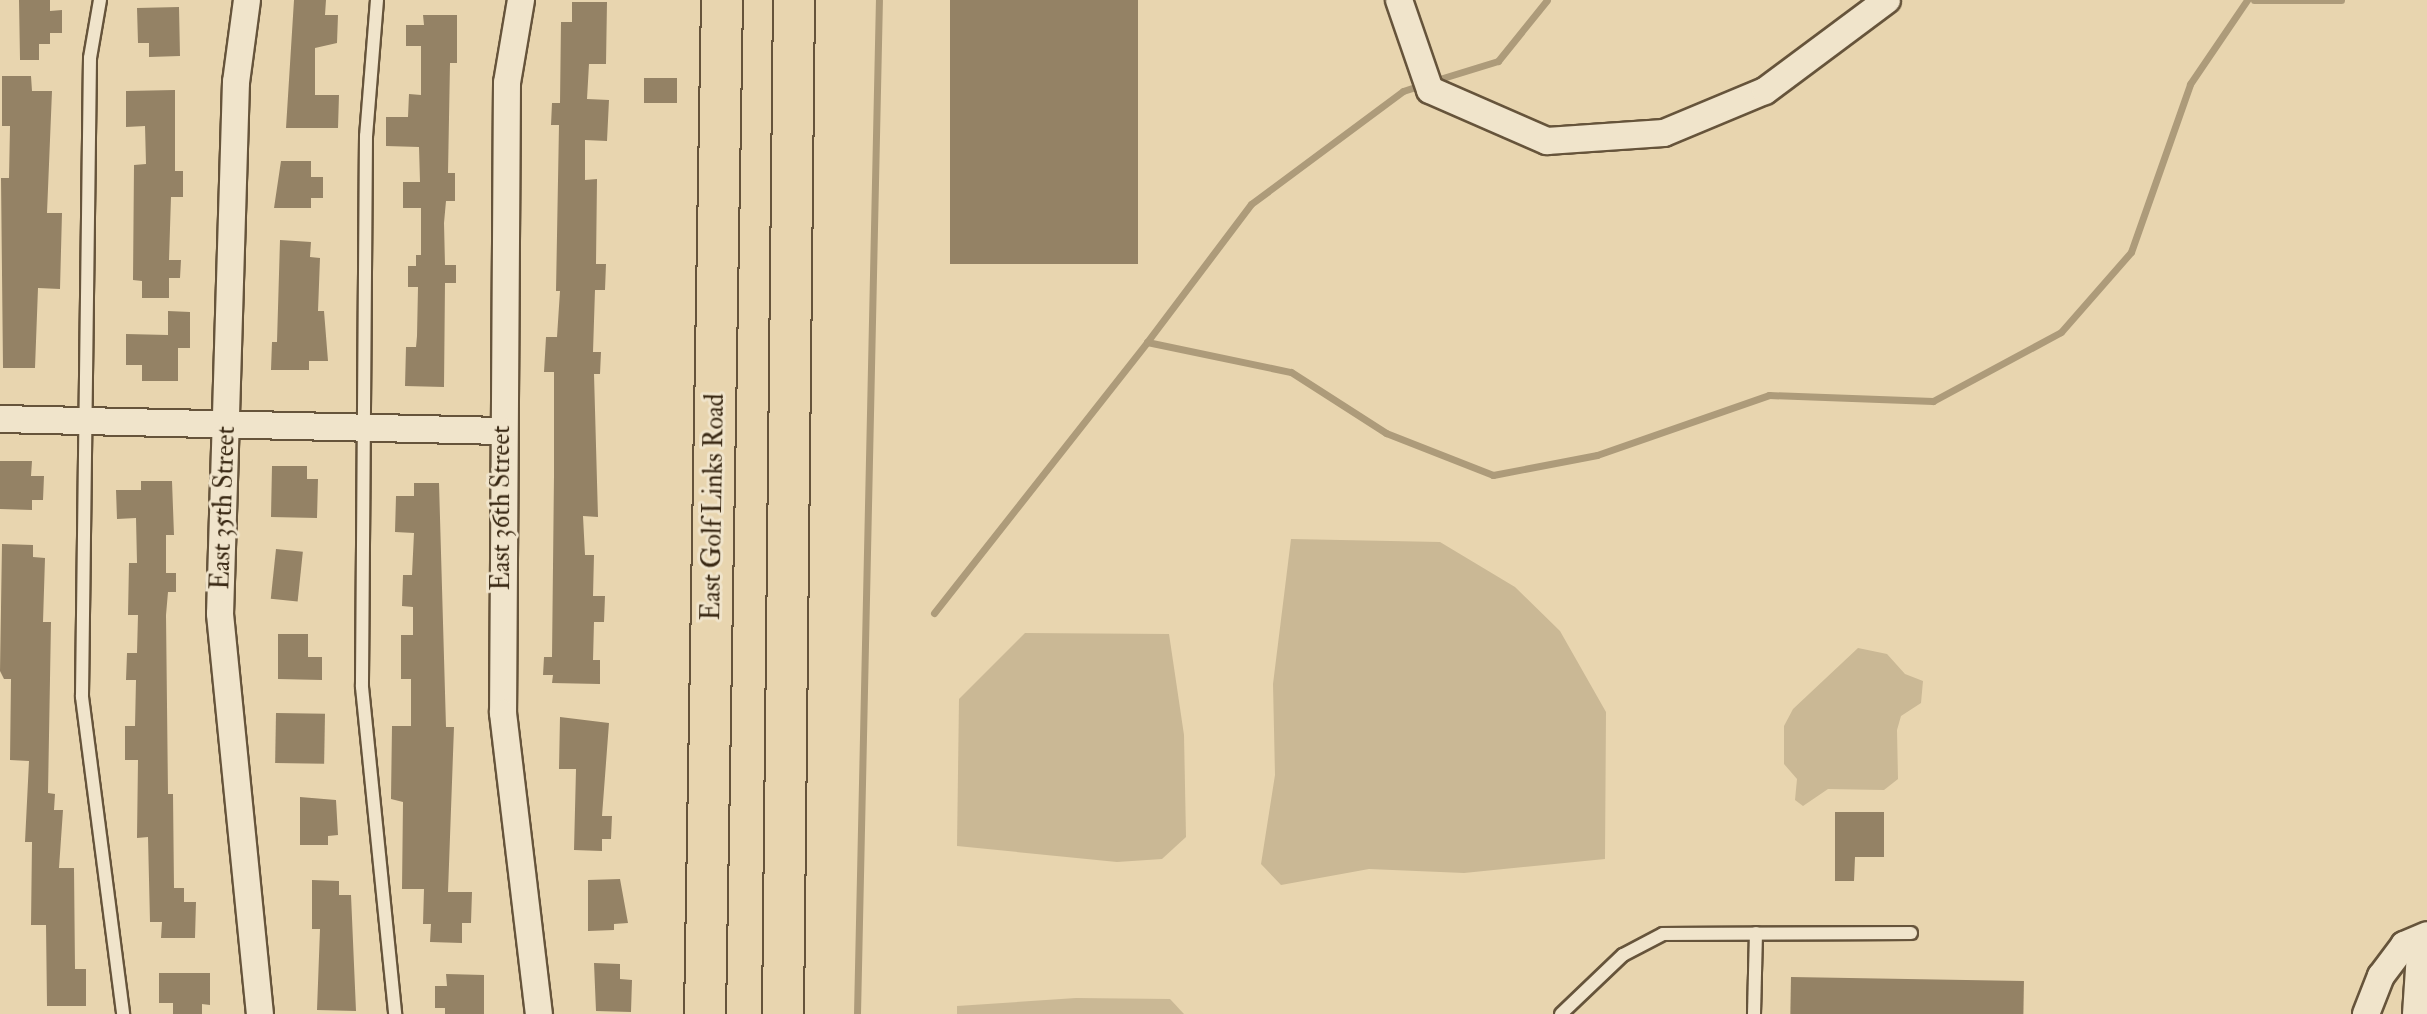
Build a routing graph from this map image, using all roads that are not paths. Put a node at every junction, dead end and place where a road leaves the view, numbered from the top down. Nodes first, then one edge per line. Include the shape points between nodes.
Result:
1 (100, 0) edge
2 (247, 0) edge
3 (377, 0) edge
4 (521, 0) edge
5 (722, 0) edge
6 (794, 0) edge
7 (1399, 0) edge
8 (1887, 0) edge
9 (0, 419) edge
10 (88, 420) junction
11 (227, 424) junction
12 (364, 428) junction
13 (502, 431) junction
14 (1756, 933) junction
15 (1911, 933) dead end
16 (2424, 937) edge
17 (123, 1014) edge
18 (260, 1014) edge
19 (395, 1014) edge
20 (539, 1014) edge
21 (705, 1014) edge
22 (783, 1014) edge
23 (1561, 1014) edge
24 (1754, 1014) edge
25 (2366, 1014) edge
26 (2416, 1014) edge

1 - 10 lane via 90,58
2 - 11 street, East 35th Street via 236,82
3 - 12 lane via 366,136
4 - 13 street, East 36th Street via 507,83
5 - 21 main road, East Golf Links Road
6 - 22 main road
7 - 8 street via 1430,90 1547,141 1664,133 1765,91
9 - 10 street
10 - 11 street
10 - 17 lane via 82,697
11 - 12 street
11 - 18 street, East 35th Street via 220,614
12 - 13 street
12 - 19 lane via 362,687
13 - 20 street, East 36th Street via 503,713
14 - 15 lane
14 - 23 lane via 1663,934 1641,943
14 - 24 lane
16 - 25 street via 2404,945 2381,976
16 - 26 street

